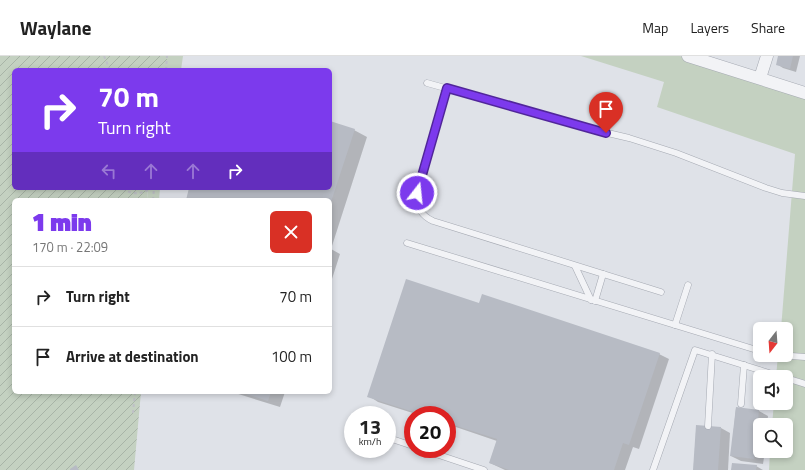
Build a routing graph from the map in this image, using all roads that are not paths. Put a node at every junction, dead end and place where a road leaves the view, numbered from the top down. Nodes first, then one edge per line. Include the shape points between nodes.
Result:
1 (688, 56) edge
2 (767, 56) edge
3 (760, 78) junction
4 (427, 83) dead end
5 (447, 88) junction
6 (805, 93) edge
7 (805, 196) edge
8 (407, 242) dead end
9 (575, 266) junction
10 (603, 274) junction
11 (688, 285) dead end
12 (661, 292) dead end
13 (593, 300) junction
14 (675, 325) junction
15 (753, 349) edge
16 (712, 354) junction
17 (793, 356) edge
18 (805, 357) edge
19 (744, 365) junction
20 (760, 370) edge
21 (793, 380) edge
22 (805, 384) edge
23 (741, 404) dead end
24 (708, 426) dead end
25 (448, 458) edge
26 (484, 470) edge
27 (653, 470) edge

1 - 3 street
2 - 3 street
3 - 6 street
4 - 5 lane
5 - 7 lane via 630,138 766,188
5 - 9 lane via 417,193 419,211 427,219
8 - 13 lane
9 - 10 lane
9 - 13 lane
10 - 12 lane
10 - 13 lane
11 - 14 lane
13 - 14 lane
14 - 15 lane
16 - 19 lane
16 - 24 lane
16 - 27 lane via 695,350
17 - 18 lane
19 - 20 lane
19 - 23 lane
21 - 22 lane
25 - 26 lane

